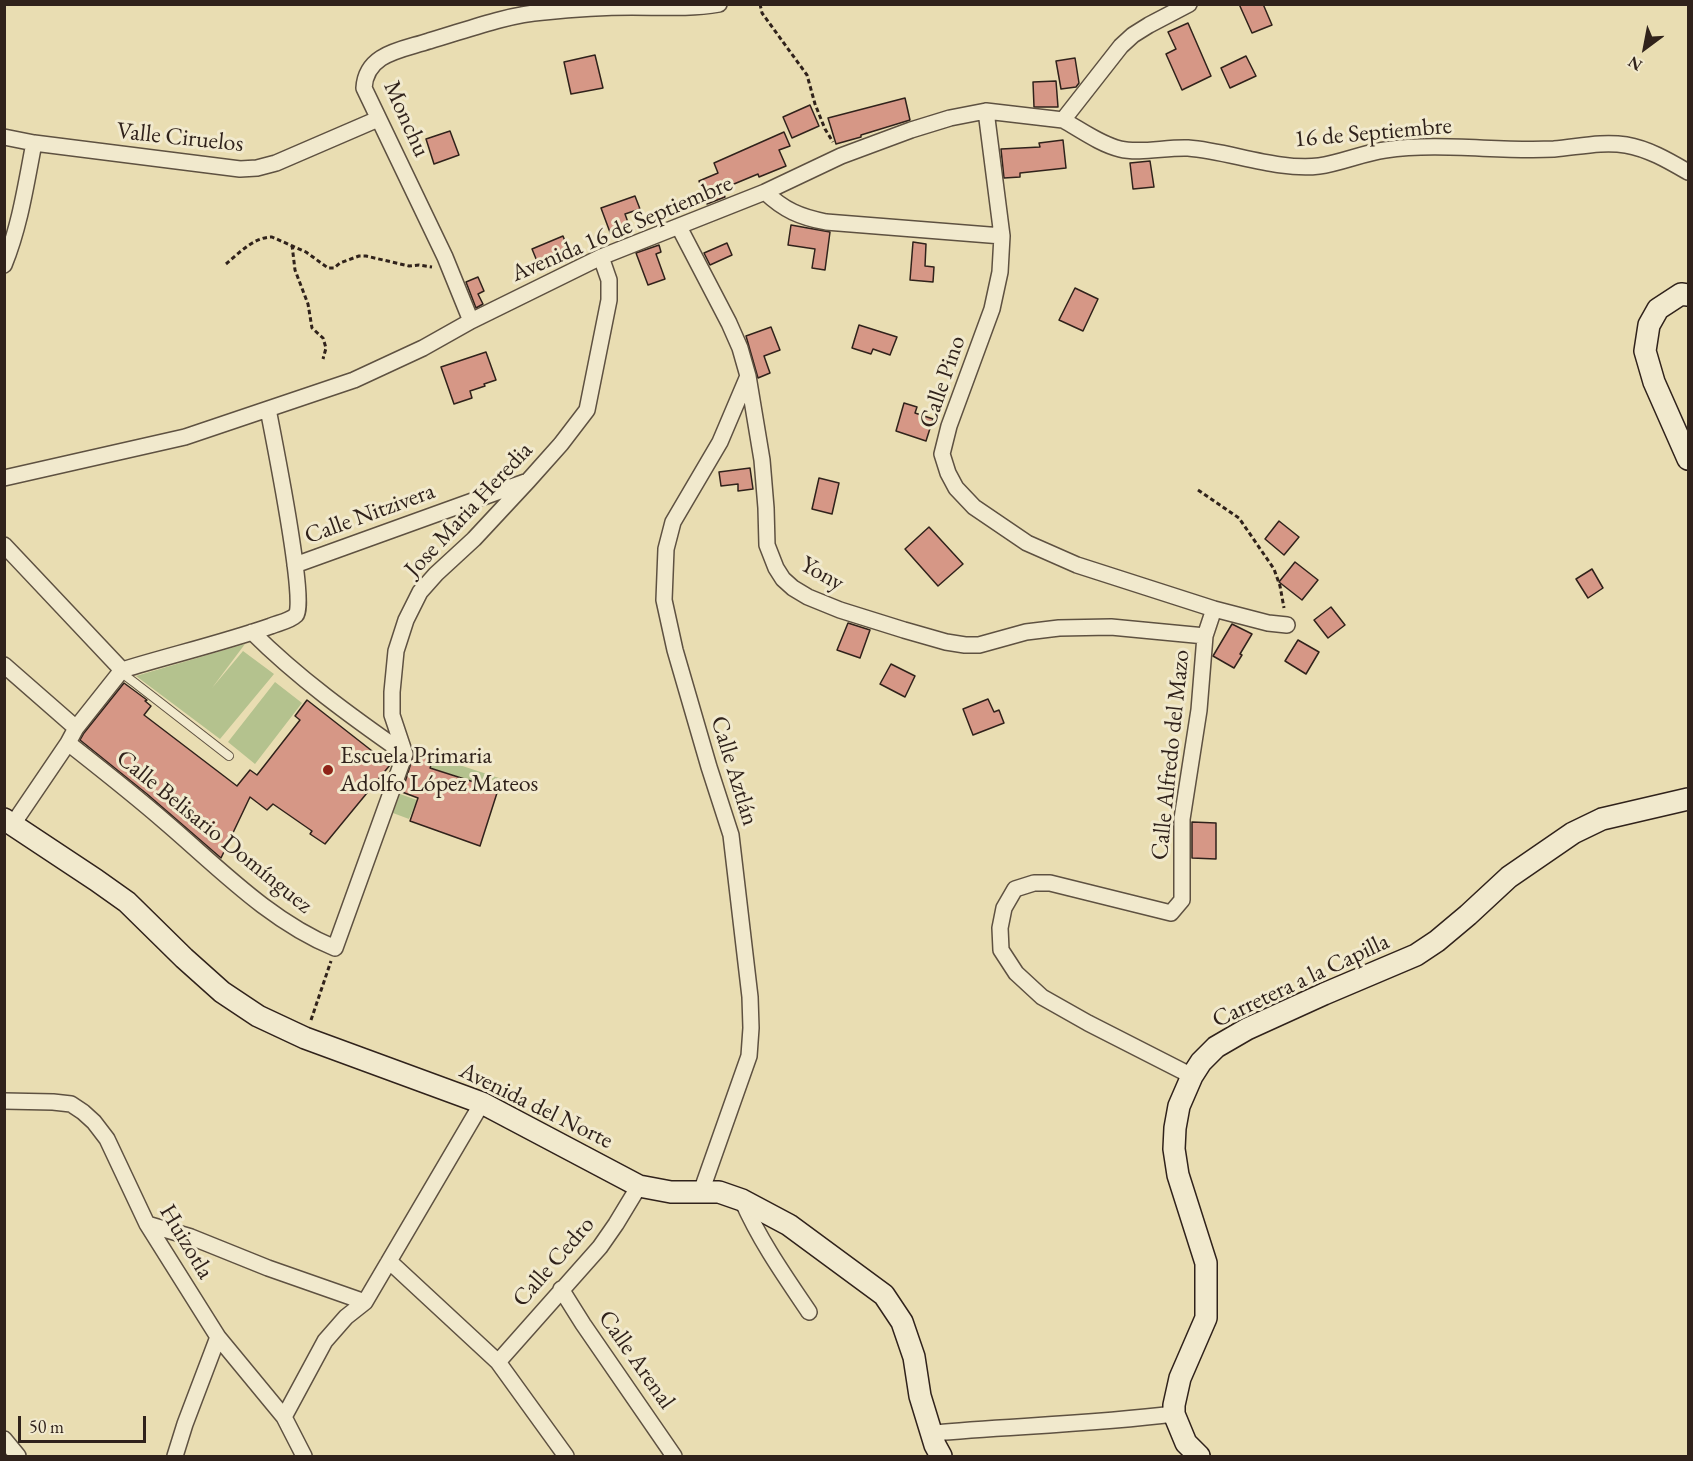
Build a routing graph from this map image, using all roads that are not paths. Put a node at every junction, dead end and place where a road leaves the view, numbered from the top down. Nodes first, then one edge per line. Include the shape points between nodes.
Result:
1 (719, 4) edge
2 (1189, 4) edge
3 (986, 111) junction
4 (378, 119) junction
5 (1063, 120) junction
6 (4, 137) edge
7 (33, 143) junction
8 (1689, 172) edge
9 (765, 192) junction
10 (679, 226) junction
11 (1002, 236) junction
12 (601, 257) junction
13 (4, 265) edge
14 (1689, 295) edge
15 (471, 321) junction
16 (748, 376) junction
17 (268, 409) junction
18 (1689, 459) edge
19 (4, 478) edge
20 (528, 481) junction
21 (4, 545) edge
22 (296, 565) junction
23 (1214, 609) junction
24 (1287, 625) road end
25 (252, 632) junction
26 (1205, 636) junction
27 (4, 665) edge
28 (122, 670) junction
29 (76, 728) junction
30 (68, 743) junction
31 (405, 754) junction
32 (230, 756) dead end
33 (1689, 799) edge
34 (9, 821) edge
35 (1192, 1076) junction
36 (4, 1101) edge
37 (482, 1103) junction
38 (639, 1186) junction
39 (700, 1192) junction
40 (742, 1200) junction
41 (147, 1224) junction
42 (389, 1261) junction
43 (561, 1289) junction
44 (365, 1302) junction
45 (809, 1312) dead end
46 (218, 1337) junction
47 (498, 1362) junction
48 (1174, 1414) junction
49 (284, 1417) junction
50 (932, 1433) junction
51 (4, 1439) edge
52 (18, 1456) edge
53 (175, 1456) edge
54 (304, 1456) edge
55 (566, 1456) edge
56 (674, 1456) edge
57 (941, 1456) edge
58 (1199, 1456) edge

1 - 4 street, Monchu via 542,12 391,53 374,63 364,81
2 - 5 street via 1149,25 1121,46
3 - 5 street, Avenida 16 de Septiembre
3 - 9 street, Avenida 16 de Septiembre via 911,130 841,156
3 - 11 street, Calle Pino
4 - 7 street, Valle Ciruelos via 257,168
4 - 15 street, Monchu
5 - 8 street, 16 de Septiembre via 1119,149 1191,148 1293,166 1320,166 1384,150 1417,147 1554,149 1608,143 1646,150
6 - 7 street, Valle Ciruelos
7 - 13 street via 24,197
9 - 10 street, Avenida 16 de Septiembre
9 - 11 street via 788,210 826,222
10 - 12 street, Avenida 16 de Septiembre
10 - 16 street, Yony via 729,323
11 - 23 street, Calle Pino via 992,309 942,454 956,488 974,507 1027,543 1077,565
12 - 15 street, Avenida 16 de Septiembre
12 - 20 street, Jose Maria Heredia via 609,279 609,300 586,410
14 - 18 street via 1681,294 1658,309 1649,326 1645,351 1654,382
15 - 17 street, Avenida 16 de Septiembre via 354,380
16 - 26 street, Yony via 762,460 767,545 783,579 808,597 904,630 965,645 1059,628 1111,627
16 - 39 street, Calle Aztlán via 720,442 674,522 666,549 664,600 675,650 731,835 750,997 749,1056
17 - 19 street, Avenida 16 de Septiembre via 184,437
17 - 22 street
20 - 22 street, Calle Nitzivera
20 - 31 street, Jose Maria Heredia via 420,592 406,620 396,651 392,692 392,715
21 - 28 street
22 - 25 street via 296,615
23 - 24 street, Calle Pino
23 - 26 street, Calle Alfredo del Mazo
25 - 28 street
25 - 31 street via 277,657
26 - 35 street, Calle Alfredo del Mazo via 1199,710 1182,819 1182,900 1171,913 1071,887 1035,883 1015,889 1004,908 1000,928 1001,950 1016,973 1042,997
27 - 29 street
28 - 29 street
28 - 32 lane
29 - 30 street
30 - 31 street, Calle Belisario Domínguez via 294,929 335,948
30 - 34 street
33 - 35 street, Carretera a la Capilla via 1602,819 1574,833 1509,877 1416,955 1247,1029 1216,1047
34 - 37 street, Avenida del Norte via 127,902 222,992 258,1016 305,1038
35 - 48 street, Carretera a la Capilla via 1179,1107 1174,1149 1206,1263 1206,1318 1180,1378
36 - 41 street, Huizotla via 71,1104 83,1112 107,1139
37 - 38 street, Avenida del Norte
37 - 42 street
38 - 39 street, Avenida del Norte
38 - 43 street, Calle Cedro via 600,1247
39 - 40 street, Avenida del Norte via 719,1192
40 - 45 street via 753,1226
40 - 50 street, Avenida del Norte via 789,1225 884,1295 902,1322
41 - 44 street
41 - 46 street, Huizotla
42 - 44 street
42 - 47 street
43 - 47 street, Calle Cedro
43 - 56 street, Calle Arenal
44 - 49 street via 345,1317 325,1341
46 - 49 street, Huizotla
46 - 53 street
47 - 55 street
48 - 50 street
48 - 58 street via 1186,1443
49 - 54 street, Huizotla
50 - 57 street, Avenida del Norte
51 - 52 street

